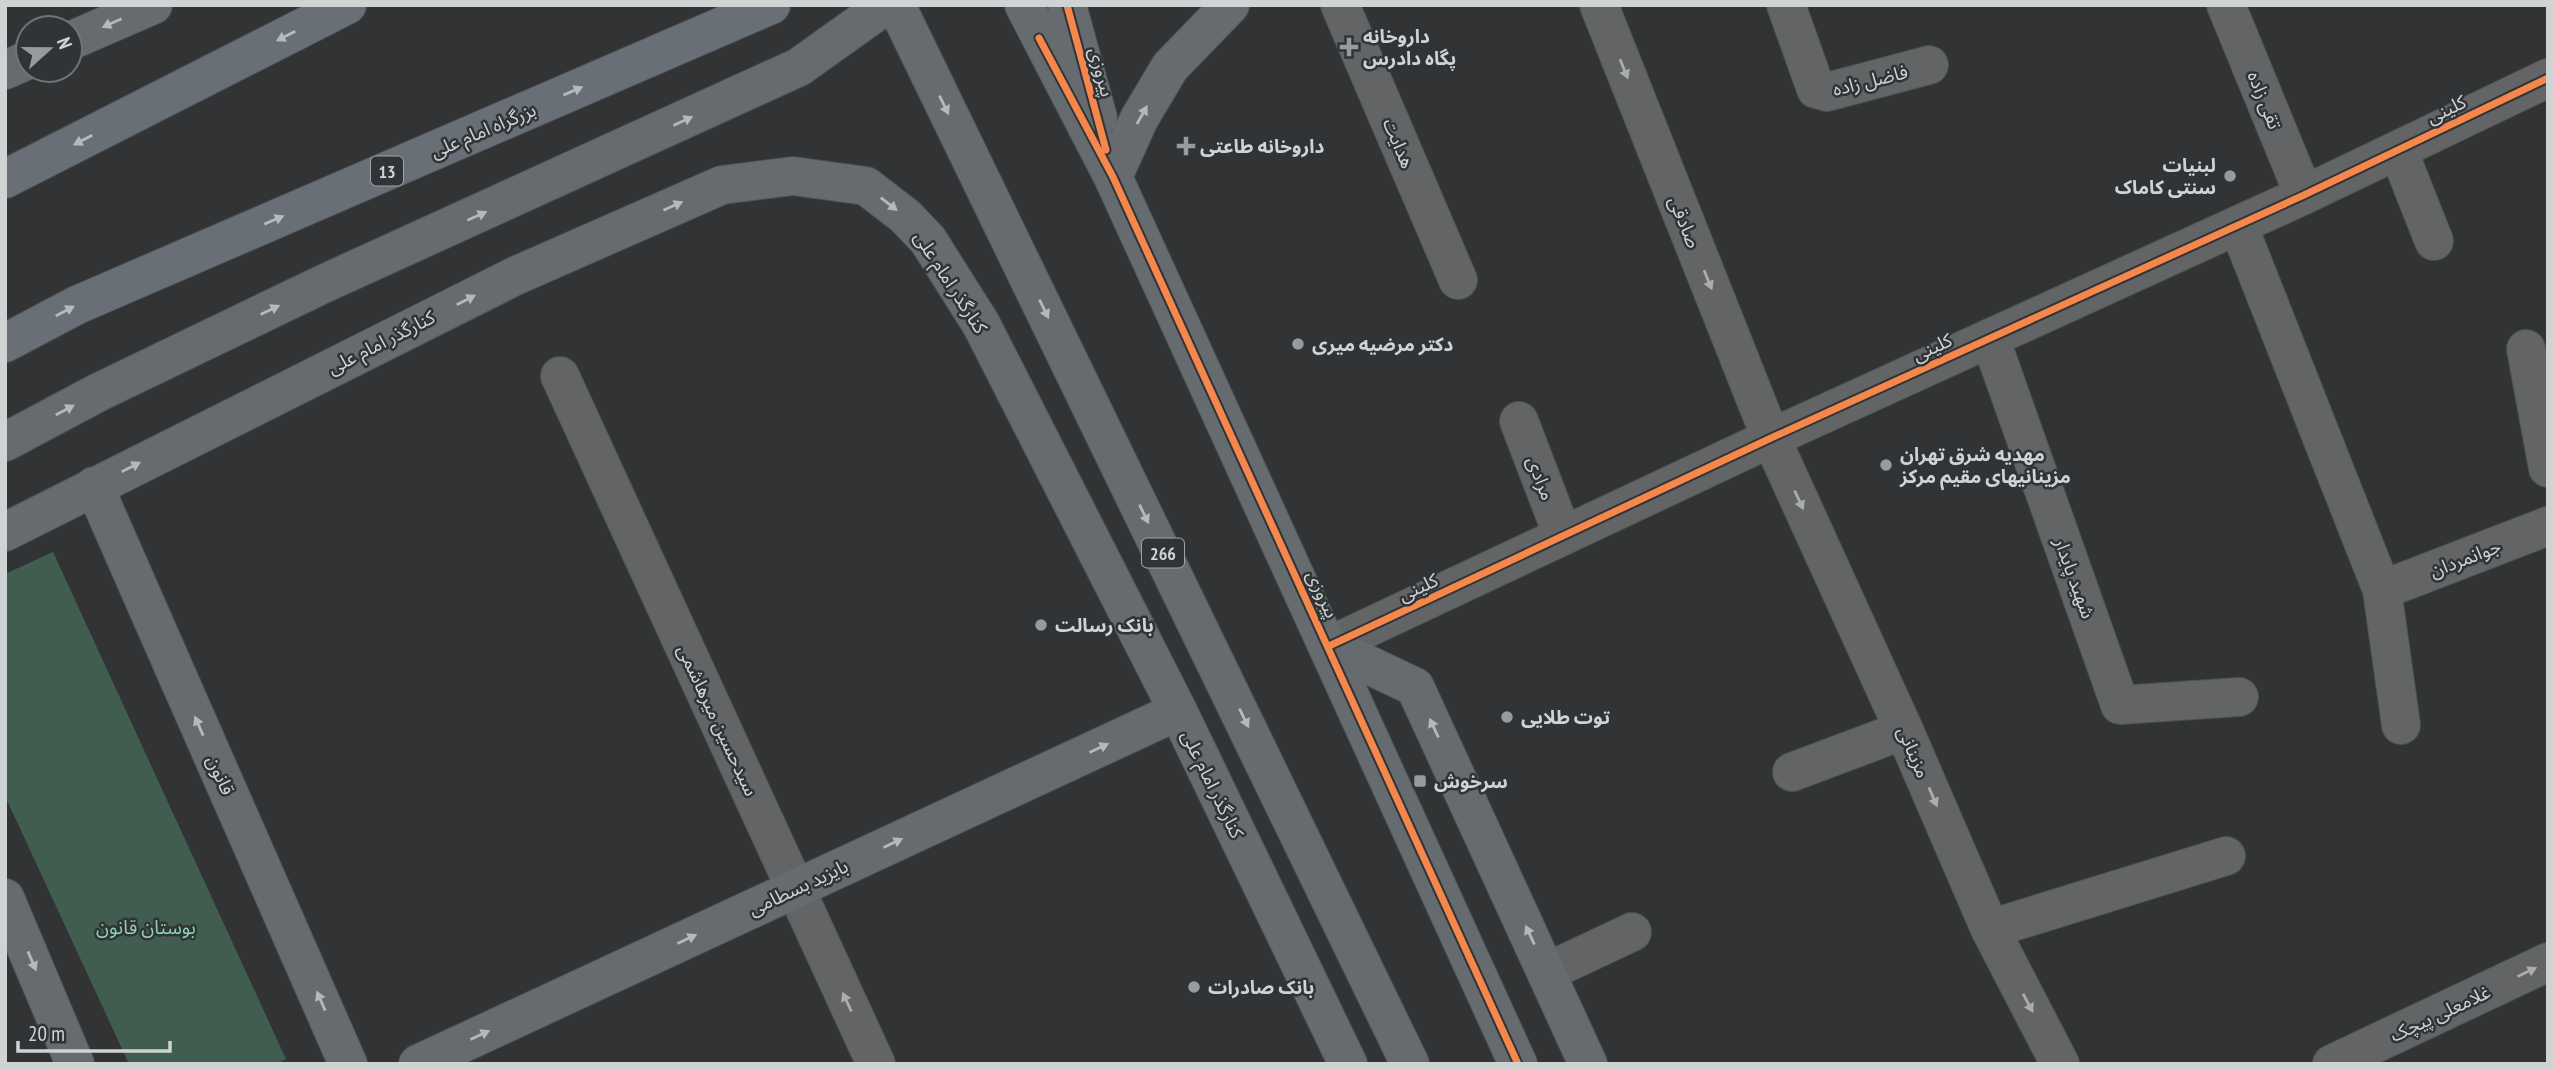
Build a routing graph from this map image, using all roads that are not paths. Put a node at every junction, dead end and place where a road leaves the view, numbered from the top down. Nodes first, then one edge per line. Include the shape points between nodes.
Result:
1 (153, 5) edge
2 (347, 5) edge
3 (771, 5) edge
4 (886, 5) edge
5 (896, 5) edge
6 (1230, 5) edge
7 (1340, 5) edge
8 (1599, 5) edge
9 (1786, 5) edge
10 (2226, 5) edge
11 (1069, 10) edge
12 (1032, 22) edge
13 (84, 35) edge
14 (1929, 65) dead end
15 (2548, 78) edge
16 (2398, 150) junction
17 (1114, 177) junction
18 (5, 179) edge
19 (2304, 195) junction
20 (2238, 225) junction
21 (2434, 241) dead end
22 (1458, 280) dead end
23 (1990, 338) junction
24 (5, 343) edge
25 (2526, 348) dead end
26 (559, 376) dead end
27 (1519, 421) dead end
28 (1771, 438) junction
29 (5, 442) edge
30 (2548, 468) edge
31 (94, 486) junction
32 (2548, 526) edge
33 (5, 532) edge
34 (1563, 536) junction
35 (2382, 590) junction
36 (1329, 646) junction
37 (2239, 697) dead end
38 (1178, 712) junction
39 (2401, 725) dead end
40 (1904, 730) junction
41 (1792, 772) dead end
42 (2226, 856) dead end
43 (795, 888) junction
44 (5, 898) edge
45 (1990, 929) junction
46 (1632, 932) dead end
47 (2548, 962) edge
48 (1547, 972) junction
49 (1306, 974) junction
50 (1372, 981) junction
51 (1342, 1049) edge
52 (75, 1064) edge
53 (348, 1064) edge
54 (418, 1064) edge
55 (876, 1064) edge
56 (1410, 1064) edge
57 (1518, 1064) edge
58 (1588, 1064) edge
59 (2060, 1064) edge
60 (2332, 1064) edge

1 -> 13 main road
2 -> 18 highway
24 -> 3 highway, بزرگراه امام علی / 13 via 77,305
29 -> 4 main road via 321,285 799,67
5 -> 50 main road, 266
17 -> 6 main road via 1139,119 1170,67
7 - 22 street, هدایت
8 -> 28 street, صادقی
9 - 14 street, فاضل زاده via 1816,89 1828,92
10 - 19 street, تقی زاده
11 - 17 main road, پیروزی
12 - 17 main road, پیروزی
15 - 16 street, کلینی
16 - 19 street, کلینی
16 - 21 street
17 - 36 main road, پیروزی
19 - 20 street, کلینی
20 - 23 street, کلینی
20 - 35 street
23 - 28 street, کلینی
23 - 37 street, شهید پایدار via 2120,705
25 - 30 street
26 - 43 street, سیدحسین میرهاشمی
27 - 34 street, مرادی
28 - 34 street, کلینی
28 -> 40 street, مزینانی
31 - 33 main road, کنارگذر امام علی
31 -> 38 main road, کنارگذر امام علی via 515,276 722,185 793,176 866,186 928,240 981,324
53 -> 31 main road, قانون
32 - 35 street, جوانمردان
34 - 36 street, کلینی
35 - 39 street
48 -> 36 main road, پیروزی via 1415,687
36 - 57 main road, پیروزی
43 -> 38 main road, بایزید بسطامی
38 - 49 main road, کنارگذر امام علی
40 - 41 street
40 -> 45 street, مزینانی
42 - 45 street
54 -> 43 main road, بایزید بسطامی
55 -> 43 street, سیدحسین میرهاشمی
44 -> 52 main road
45 -> 59 street, مزینانی
46 - 48 street
60 -> 47 street, غلامعلی پیچک
48 - 58 main road, پیروزی
49 - 50 main road
49 - 51 main road, کنارگذر امام علی
50 - 51 main road
50 - 56 main road, 266

